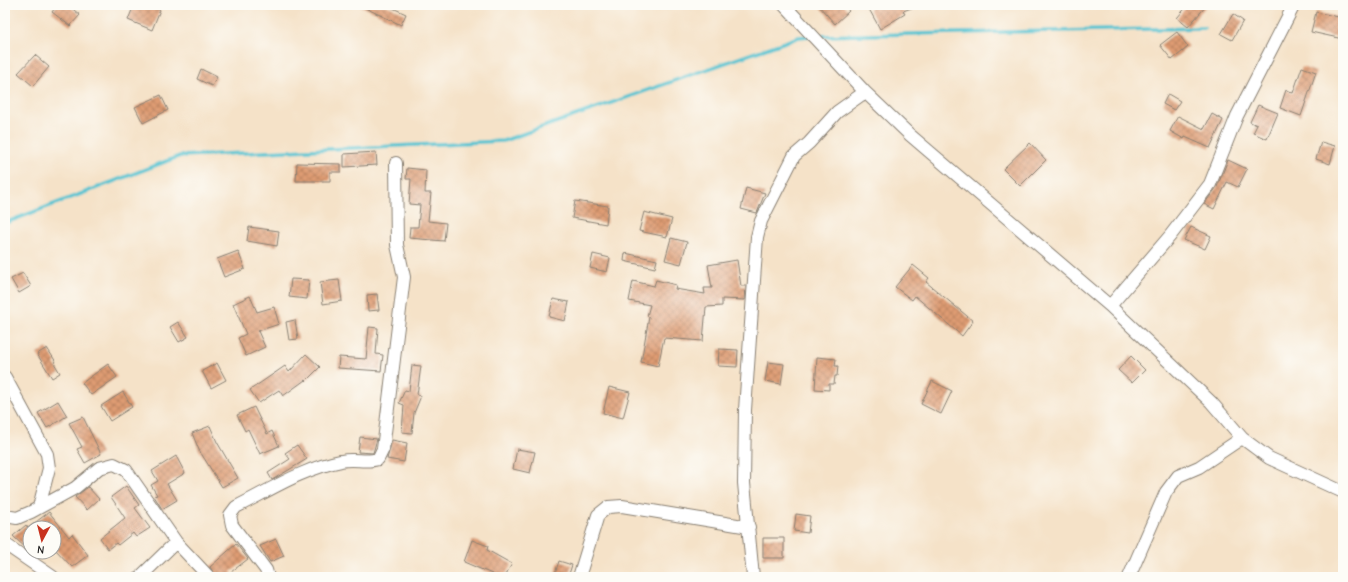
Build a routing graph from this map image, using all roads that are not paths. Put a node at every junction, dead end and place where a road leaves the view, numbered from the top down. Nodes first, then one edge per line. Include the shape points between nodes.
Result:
1 (785, 5) edge
2 (1294, 5) edge
3 (865, 92) junction
4 (396, 163) dead end
5 (1163, 238) dead end
6 (1110, 306) junction
7 (5, 377) edge
8 (1242, 438) junction
9 (1343, 492) edge
10 (39, 507) junction
11 (5, 516) edge
12 (749, 527) junction
13 (176, 542) junction
14 (5, 544) edge
15 (53, 577) edge
16 (140, 577) edge
17 (208, 577) edge
18 (268, 577) edge
19 (579, 577) edge
20 (753, 577) edge
21 (1129, 577) edge

1 - 3 street
2 - 6 street via 1237,116 1210,184 1170,236
3 - 6 street via 910,135
3 - 12 street via 837,112 794,156 761,221 757,237 745,410 744,483
4 - 18 street via 397,245 404,278 383,450 378,459 370,462 342,460 306,472 236,507 230,515 232,525 266,570
5 - 6 street
6 - 8 street via 1211,402
7 - 10 street via 47,454 49,468
8 - 9 street via 1269,458
8 - 21 street via 1199,467 1178,476 1166,492
10 - 11 street via 17,518
10 - 13 street via 75,488 99,468 114,464 126,470
12 - 19 street via 622,506 608,507 598,515
12 - 20 street
13 - 16 street
13 - 17 street
14 - 15 street

